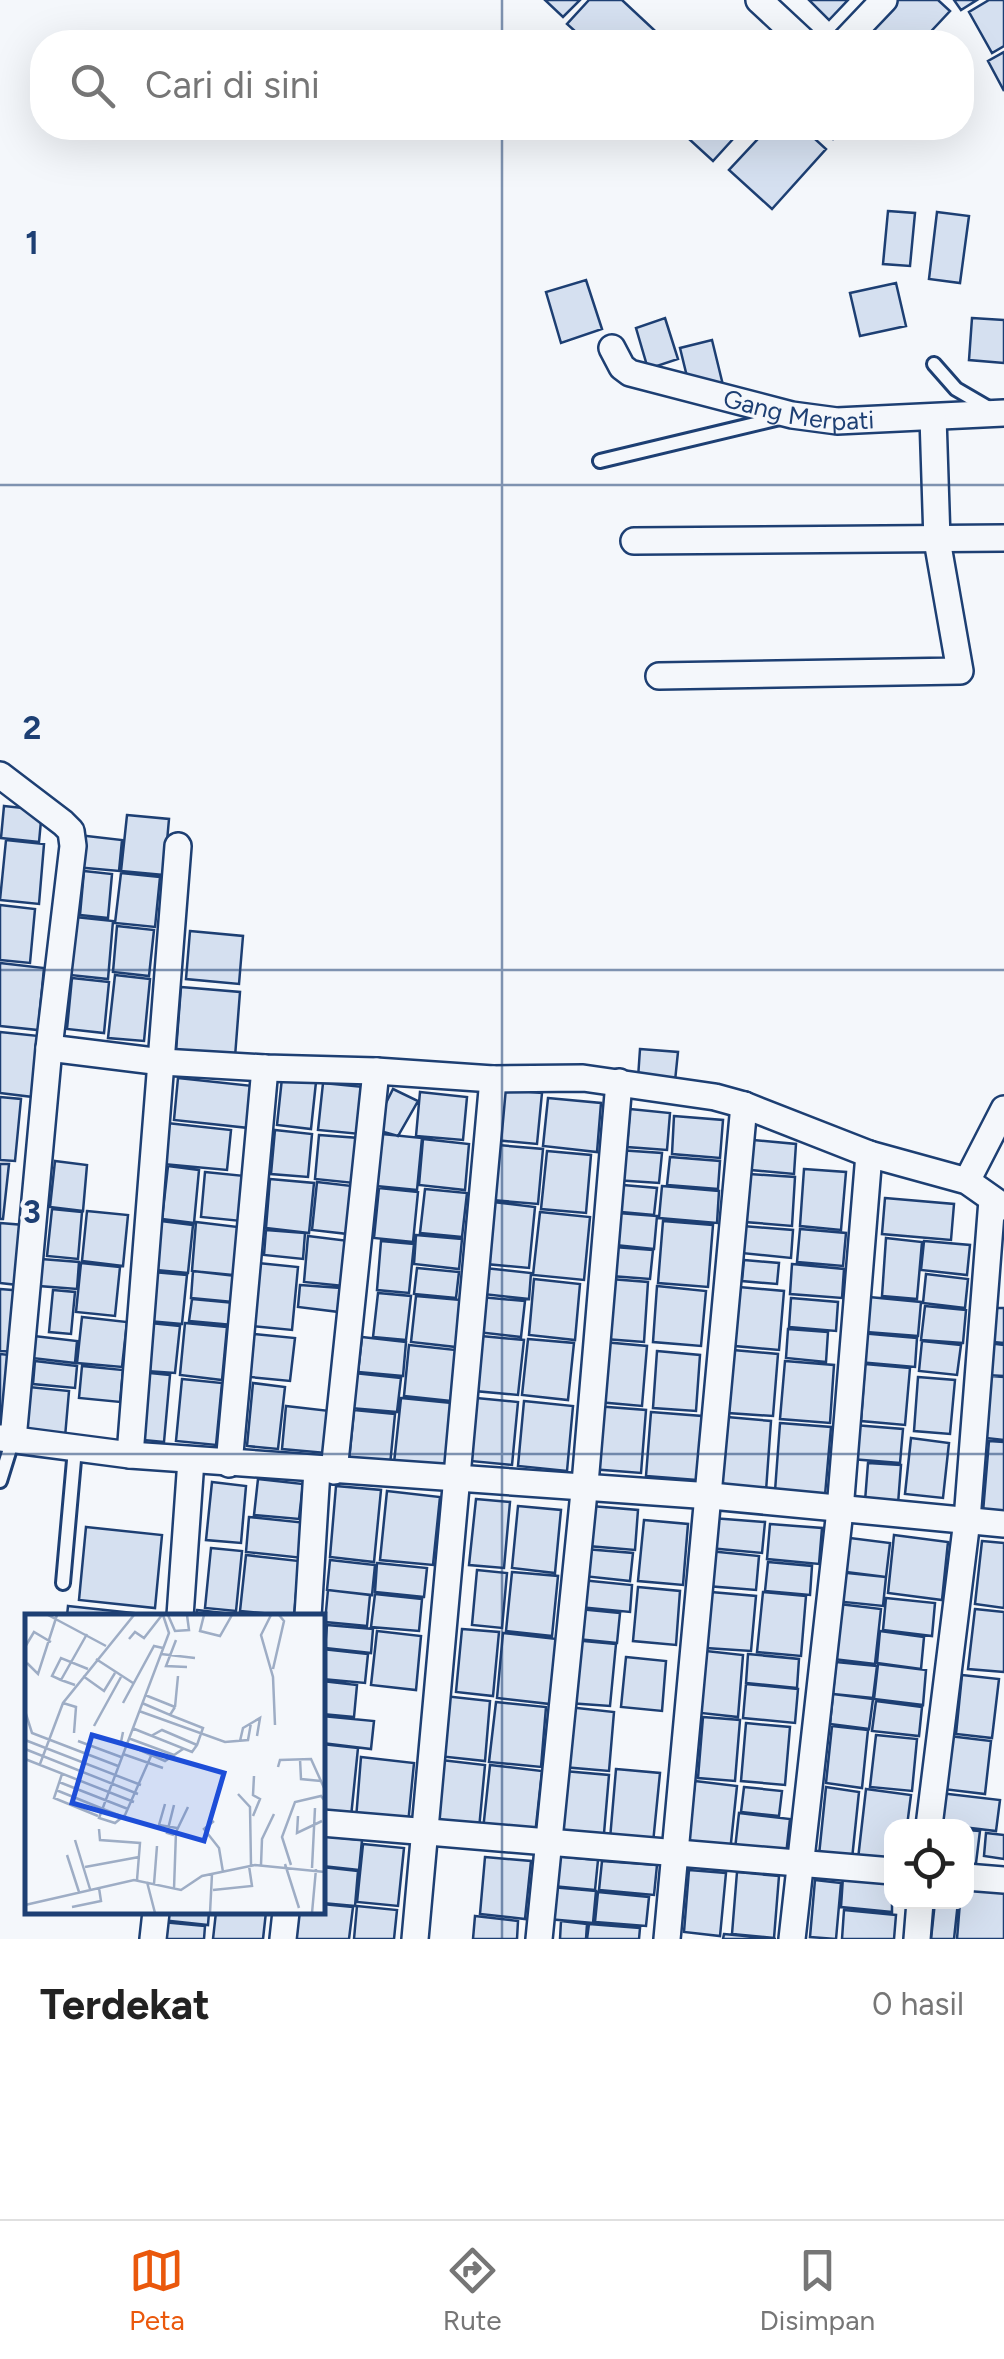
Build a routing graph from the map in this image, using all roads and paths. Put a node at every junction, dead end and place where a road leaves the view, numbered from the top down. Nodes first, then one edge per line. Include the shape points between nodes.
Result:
1 (758, 0) edge
2 (884, 0) edge
3 (791, 30) edge
4 (855, 30) edge
5 (612, 348) dead end
6 (934, 364) dead end
7 (1001, 413) edge
8 (792, 415) junction
9 (934, 418) junction
10 (600, 461) dead end
11 (1004, 538) edge
12 (937, 540) junction
13 (634, 541) dead end
14 (659, 676) dead end
15 (0, 775) edge
16 (178, 846) dead end
17 (50, 1048) junction
18 (162, 1062) junction
19 (265, 1068) junction
20 (376, 1071) junction
21 (493, 1078) junction
22 (619, 1082) junction
23 (744, 1105) junction
24 (1004, 1109) edge
25 (869, 1154) junction
26 (967, 1181) junction
27 (998, 1204) edge
28 (6, 1439) edge
29 (75, 1448) junction
30 (130, 1455) junction
31 (191, 1460) junction
32 (229, 1464) junction
33 (325, 1470) junction
34 (455, 1479) junction
35 (0, 1481) edge
36 (584, 1486) junction
37 (710, 1496) junction
38 (840, 1510) junction
39 (966, 1520) junction
40 (1004, 1524) edge
41 (63, 1583) dead end
42 (180, 1614) edge
43 (308, 1614) edge
44 (930, 1819) edge
45 (325, 1824) edge
46 (426, 1832) junction
47 (550, 1842) junction
48 (676, 1852) junction
49 (799, 1863) junction
50 (884, 1869) edge
51 (974, 1878) edge
52 (1004, 1880) edge
53 (919, 1909) edge
54 (156, 1914) edge
55 (286, 1914) edge
56 (152, 1939) edge
57 (283, 1939) edge
58 (416, 1939) edge
59 (539, 1939) edge
60 (667, 1939) edge
61 (792, 1939) edge
62 (916, 1939) edge

1 - 3 street
2 - 4 street
5 - 8 street, Gang Merpati via 630,373
6 - 7 lane via 956,389
7 - 9 street, Gang Merpati
8 - 9 street, Gang Merpati via 837,421
8 - 10 lane
9 - 12 street
11 - 12 street
12 - 13 street
12 - 14 street via 960,672
15 - 17 street via 71,831
16 - 18 street
17 - 18 street
17 - 28 street
18 - 19 street
18 - 30 street
19 - 20 street
19 - 32 street
20 - 21 street
20 - 33 street
21 - 22 street
21 - 34 street
22 - 23 street
22 - 36 street
23 - 25 street
23 - 37 street
24 - 26 street
25 - 26 street
25 - 38 street
26 - 27 street
27 - 39 street
28 - 29 street
28 - 35 lane
29 - 30 street
29 - 41 lane
30 - 31 street
31 - 32 street
31 - 42 street
32 - 33 street
33 - 34 street
33 - 43 street
34 - 36 street
34 - 46 street
36 - 37 street
36 - 47 street
37 - 38 street
37 - 48 street
38 - 39 street
38 - 49 street
39 - 40 street
39 - 44 street
45 - 46 street
46 - 47 street
46 - 58 street
47 - 48 street
47 - 59 street
48 - 49 street
48 - 60 street
49 - 50 street
49 - 61 street
51 - 52 street
53 - 62 street
54 - 56 street
55 - 57 street

